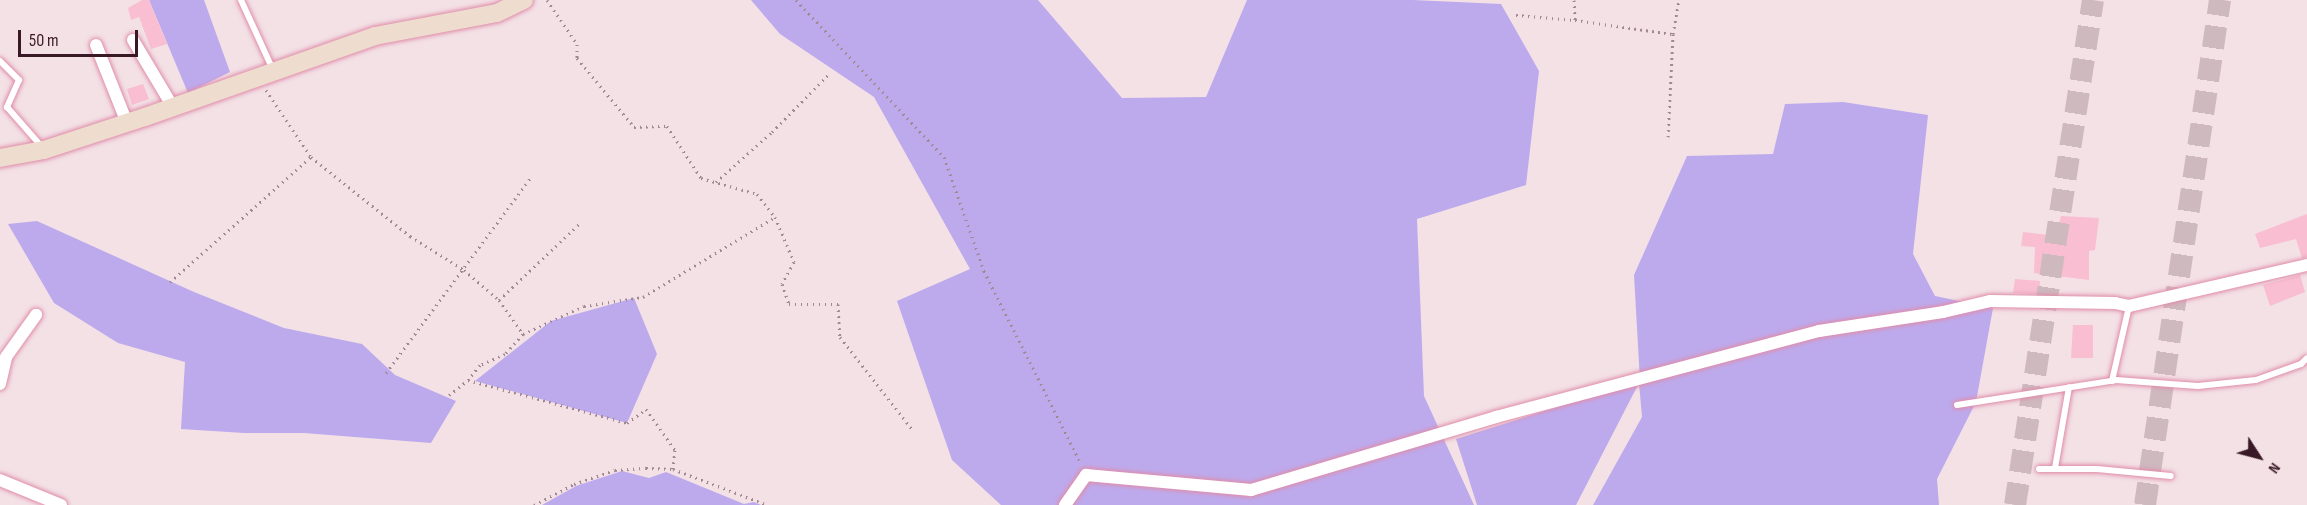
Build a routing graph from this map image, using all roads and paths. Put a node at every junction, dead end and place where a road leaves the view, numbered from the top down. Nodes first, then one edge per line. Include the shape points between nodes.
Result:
1 (241, 0) edge
2 (524, 0) edge
3 (547, 0) edge
4 (796, 0) edge
5 (1574, 0) edge
6 (1679, 0) edge
7 (1516, 15) dead end
8 (1575, 20) junction
9 (1672, 34) junction
10 (133, 40) dead end
11 (96, 45) dead end
12 (0, 61) edge
13 (265, 73) junction
14 (830, 73) dead end
15 (173, 107) junction
16 (127, 123) junction
17 (1668, 137) dead end
18 (44, 150) junction
19 (311, 157) junction
20 (0, 158) edge
21 (531, 177) dead end
22 (716, 182) junction
23 (775, 217) junction
24 (579, 224) dead end
25 (2307, 265) edge
26 (464, 270) junction
27 (170, 282) dead end
28 (499, 300) junction
29 (2129, 306) junction
30 (36, 315) dead end
31 (523, 334) junction
32 (2307, 358) edge
33 (386, 373) dead end
34 (468, 380) junction
35 (2112, 381) junction
36 (0, 384) edge
37 (2069, 387) junction
38 (449, 395) dead end
39 (1957, 405) dead end
40 (912, 429) dead end
41 (2055, 468) junction
42 (673, 469) junction
43 (2038, 469) dead end
44 (1086, 475) junction
45 (2171, 476) dead end
46 (0, 480) edge
47 (61, 505) edge
48 (534, 505) edge
49 (768, 505) edge
50 (1065, 505) edge

1 - 13 lane
2 - 13 street via 497,13 375,36
3 - 22 path via 577,44 577,58 634,127 667,126 701,178
4 - 44 path via 944,157 984,271
5 - 8 path
6 - 9 path
7 - 8 path
8 - 9 path
9 - 17 path
10 - 15 street
11 - 16 street
12 - 18 lane via 19,80 7,107
13 - 15 street
13 - 19 path
14 - 22 path
15 - 16 street
16 - 18 street
18 - 20 street
19 - 26 path via 410,236
19 - 27 path
21 - 26 path
22 - 23 path via 756,194
23 - 31 path via 643,297 584,306
23 - 40 path via 795,262 783,284 789,304 838,304 840,337
24 - 28 path
25 - 29 street
26 - 28 path
26 - 33 path
28 - 31 path
29 - 35 lane
29 - 44 street via 1990,301 1819,331 1496,417 1251,490
30 - 36 street via 6,357
31 - 34 path via 505,354 480,365
32 - 35 lane via 2301,364 2246,381 2198,386
34 - 38 path
34 - 42 path via 627,423 646,409 675,450
35 - 37 lane
37 - 39 lane
37 - 41 lane
41 - 43 lane
41 - 45 lane
42 - 48 path via 615,470 574,484
42 - 49 path
44 - 50 street
46 - 47 street

